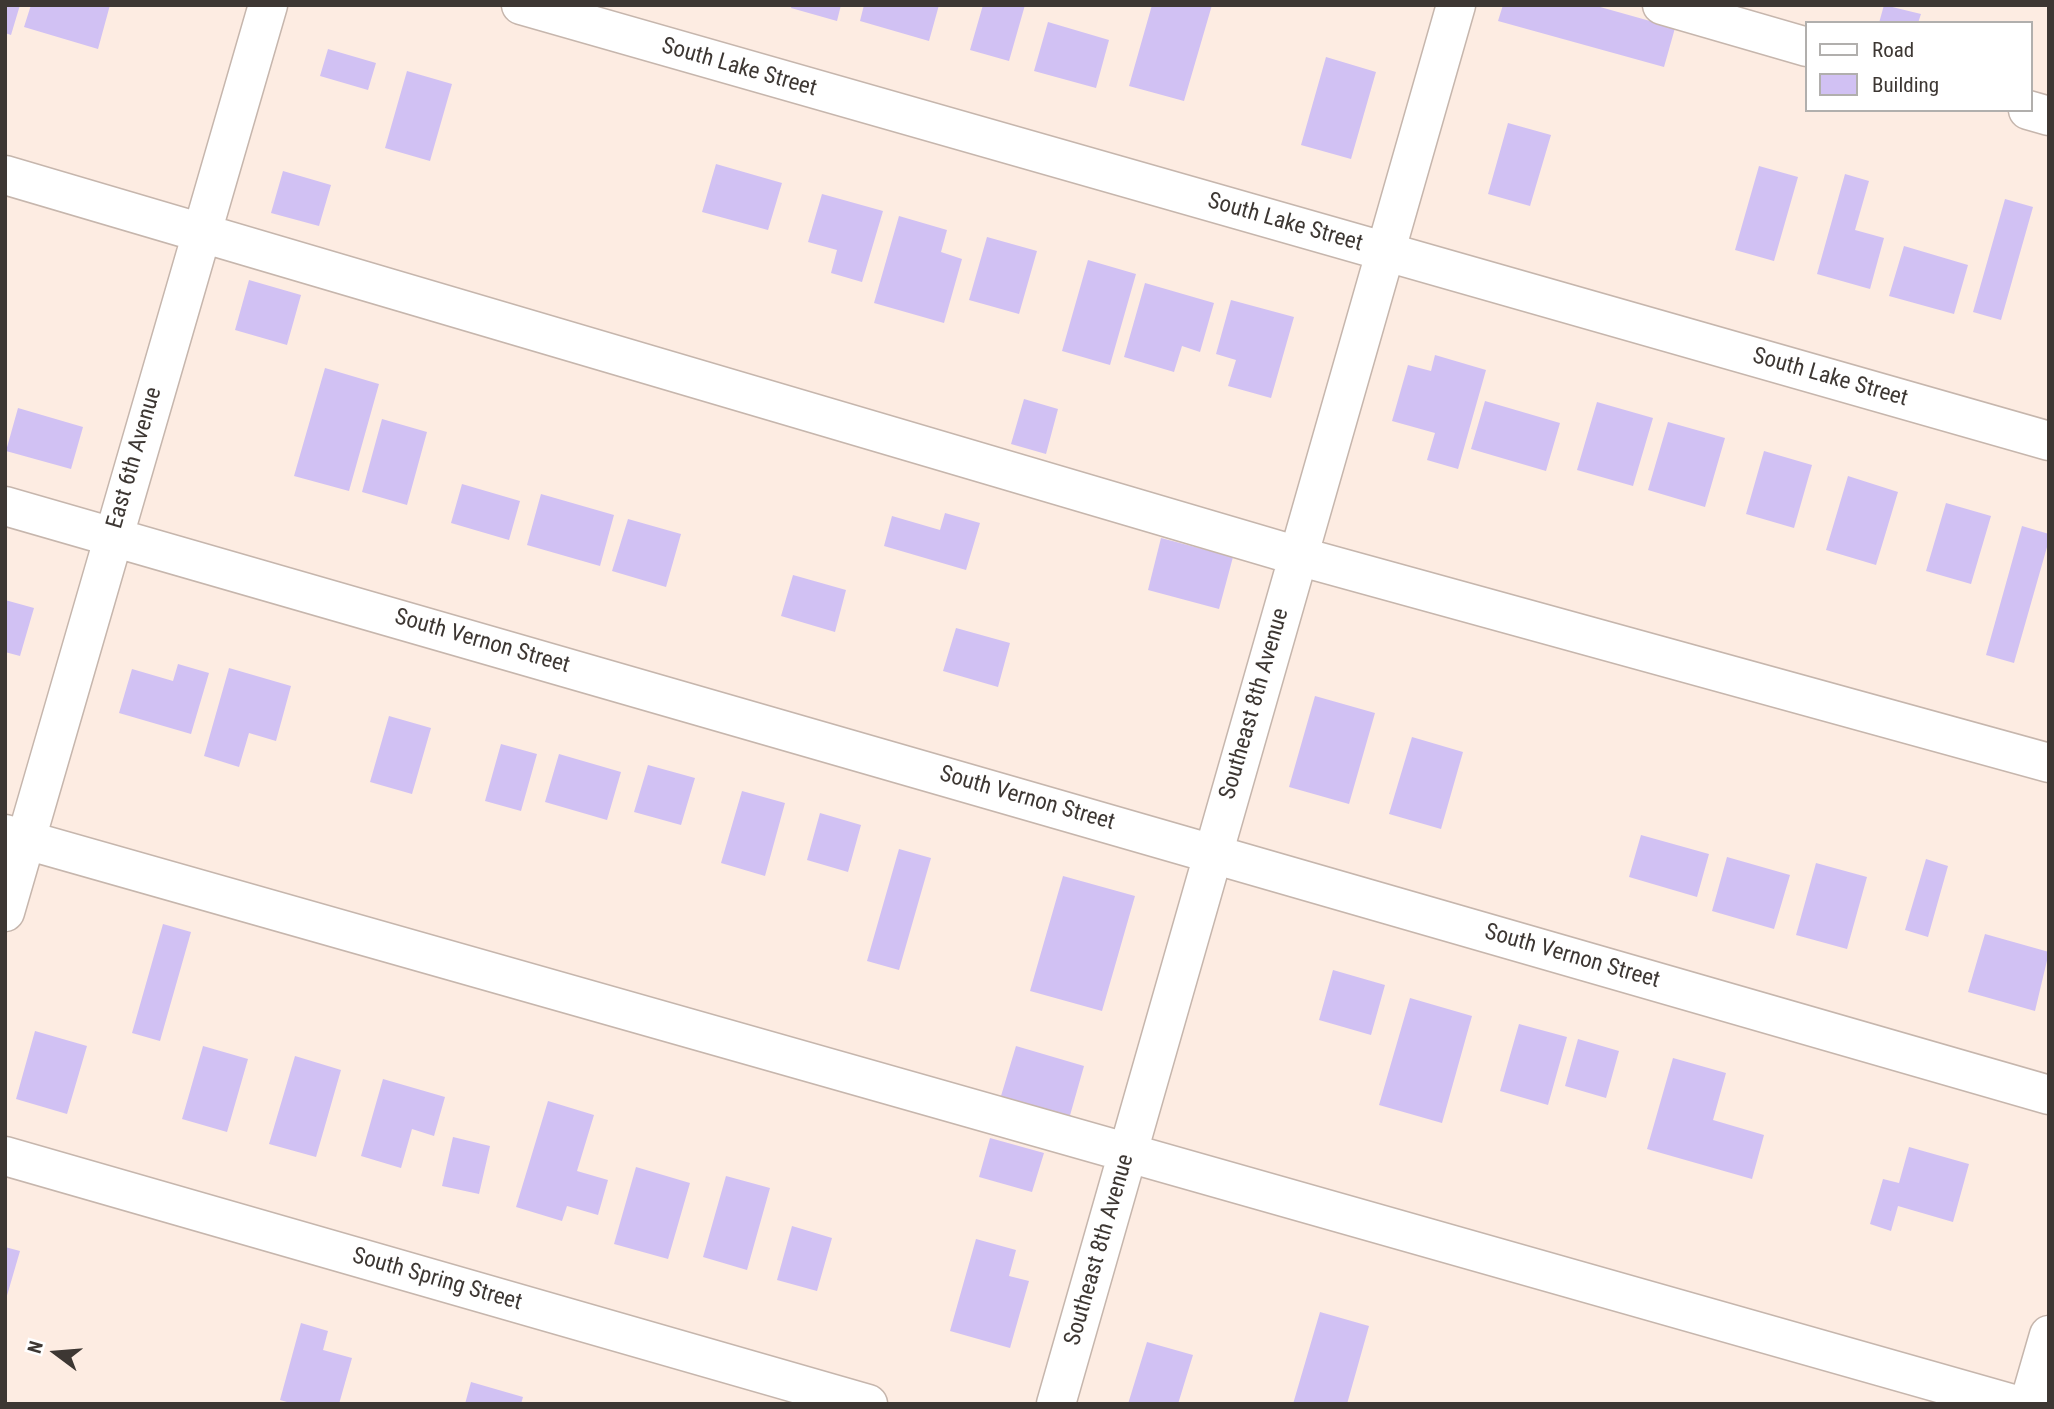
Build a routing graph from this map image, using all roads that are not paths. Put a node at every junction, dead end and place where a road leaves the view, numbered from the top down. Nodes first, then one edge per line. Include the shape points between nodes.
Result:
1 (268, 5) edge
2 (520, 5) edge
3 (1456, 5) edge
4 (1662, 5) edge
5 (1806, 47) edge
6 (5, 175) edge
7 (201, 234) junction
8 (1386, 252) junction
9 (2049, 441) edge
10 (5, 506) edge
11 (113, 536) junction
12 (1298, 556) junction
13 (2049, 763) edge
14 (16, 836) edge
15 (1212, 852) junction
16 (5, 912) edge
17 (2049, 1095) edge
18 (1127, 1153) junction
19 (5, 1156) edge
20 (2049, 1335) edge
21 (868, 1404) edge
22 (1056, 1404) edge
23 (2013, 1404) edge
24 (2029, 1404) edge

1 - 7 street, East 6th Avenue
2 - 8 street, South Lake Street
3 - 8 street, Southeast 8th Avenue
4 - 5 street
6 - 7 street
7 - 11 street, East 6th Avenue
7 - 12 street
8 - 9 street, South Lake Street
8 - 12 street, Southeast 8th Avenue
10 - 11 street, South Vernon Street
11 - 14 street, East 6th Avenue
11 - 15 street, South Vernon Street
12 - 13 street
12 - 15 street, Southeast 8th Avenue
14 - 16 street, East 6th Avenue
14 - 18 street
15 - 17 street, South Vernon Street
15 - 18 street, Southeast 8th Avenue
18 - 22 street, Southeast 8th Avenue
18 - 23 street
19 - 21 street, South Spring Street
20 - 24 street

